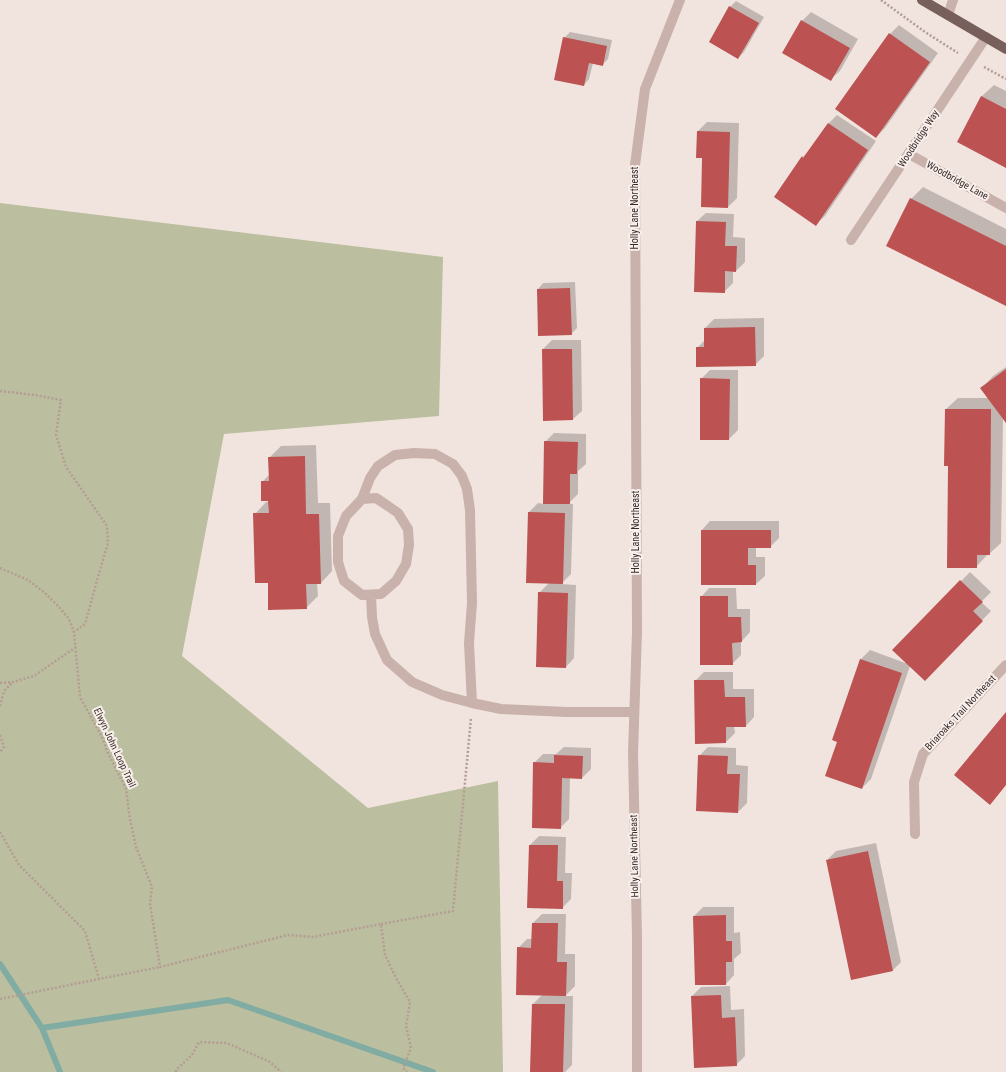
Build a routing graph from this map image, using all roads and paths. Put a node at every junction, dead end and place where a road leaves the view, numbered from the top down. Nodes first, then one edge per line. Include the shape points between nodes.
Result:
1 (680, 0) edge
2 (881, 0) edge
3 (922, 0) edge
4 (953, 0) edge
5 (948, 15) junction
6 (986, 37) junction
7 (1006, 49) edge
8 (971, 60) junction
9 (1006, 79) edge
10 (909, 154) junction
11 (1006, 208) edge
12 (852, 240) dead end
13 (0, 391) edge
14 (362, 499) junction
15 (0, 568) edge
16 (371, 595) junction
17 (74, 632) junction
18 (76, 647) junction
19 (1006, 665) edge
20 (13, 682) junction
21 (0, 683) edge
22 (472, 703) junction
23 (0, 706) edge
24 (634, 712) junction
25 (0, 735) edge
26 (0, 752) edge
27 (0, 832) edge
28 (914, 834) dead end
29 (381, 924) junction
30 (160, 967) junction
31 (99, 979) junction
32 (0, 999) edge
33 (176, 1072) edge
34 (281, 1072) edge
35 (408, 1072) edge
36 (637, 1072) edge

1 - 24 street, Holly Lane Northeast via 645,89 635,165
2 - 8 path via 925,32
3 - 5 main road
4 - 5 street
5 - 6 main road
6 - 7 main road
6 - 8 street, Woodbridge Way
8 - 9 path
8 - 10 street, Woodbridge Way
10 - 11 street, Woodbridge Lane
10 - 12 street, Woodbridge Way
13 - 17 path via 61,400 56,435 66,467 107,526 108,543 85,624
14 - 16 street via 346,516 338,536 338,562 344,581 362,595
14 - 16 street via 376,498 398,512 408,528 406,564 396,581 381,594
14 - 22 street via 378,466 395,455 435,454 454,464 462,476 470,510 472,603 469,643
15 - 17 path, Elwyn John Loop Trail via 28,580 45,593 69,619
16 - 22 street via 375,634 387,660 412,682 442,695
17 - 18 path, Elwyn John Loop Trail
18 - 20 path via 34,676
18 - 30 path, Elwyn John Loop Trail via 80,697 102,736 107,752 126,789 136,847 152,887 150,904
19 - 28 street, Briaroaks Trail Northeast via 923,754 914,782
20 - 21 path
20 - 23 path via 4,691
22 - 24 street via 501,709
22 - 29 path via 454,911
24 - 36 street, Holly Lane Northeast
25 - 26 path via 4,747
27 - 31 path via 19,865 85,931
29 - 30 path via 314,937 288,935
29 - 35 path via 385,955 410,1002 406,1026 411,1048 404,1068
30 - 31 path
31 - 32 path
33 - 34 path via 192,1055 199,1042 227,1043 270,1062

